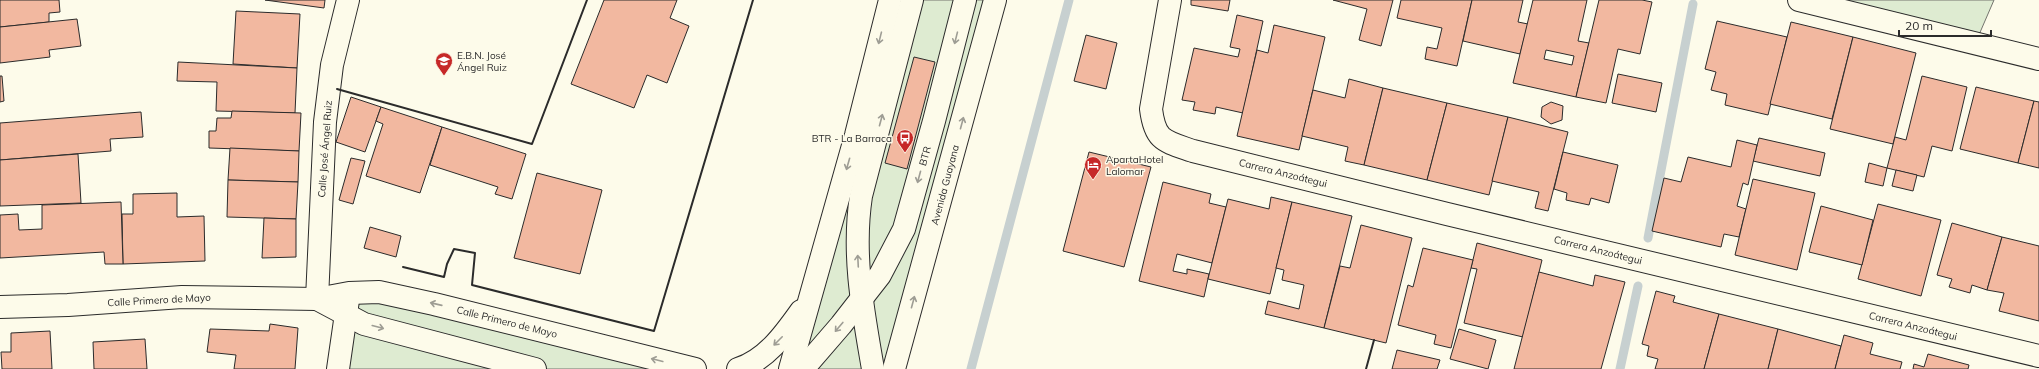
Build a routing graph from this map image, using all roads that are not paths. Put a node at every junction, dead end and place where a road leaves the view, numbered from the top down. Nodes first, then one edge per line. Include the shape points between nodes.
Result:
1 (348, 0) edge
2 (890, 0) edge
3 (912, 0) edge
4 (965, 0) edge
5 (995, 0) edge
6 (1170, 0) edge
7 (1799, 0) edge
8 (2039, 60) edge
9 (349, 293) junction
10 (317, 299) junction
11 (810, 299) junction
12 (861, 301) junction
13 (0, 307) edge
14 (346, 314) junction
15 (902, 340) junction
16 (2039, 356) edge
17 (338, 369) edge
18 (535, 369) edge
19 (695, 369) edge
20 (738, 369) edge
21 (790, 369) edge
22 (803, 369) edge
23 (873, 369) edge
24 (894, 369) edge
25 (902, 369) edge

1 - 10 main road, Calle José Ángel Ruiz via 332,65 325,122
2 -> 11 main road via 856,135
12 -> 3 main road via 857,235 861,196
4 -> 12 main road, BTR via 909,215 889,259
15 -> 5 main road, Avenida Guayana
6 - 16 main road, Carrera Anzoátegui via 1151,109 1153,126 1159,136 1170,143 1447,214
7 - 8 main road
9 - 10 main road, Calle Primero de Mayo
9 - 14 main road
19 -> 9 main road, Calle Primero de Mayo via 434,304 379,292
10 - 13 main road, Calle Primero de Mayo via 182,297
10 - 14 main road, Calle Primero de Mayo
11 -> 20 main road via 784,336 765,354
11 - 21 main road
12 -> 22 main road, BTR
12 - 23 main road
14 - 17 main road
14 -> 18 main road, Calle Primero de Mayo via 364,324
15 - 24 main road, Avenida Guayana
15 - 25 main road

